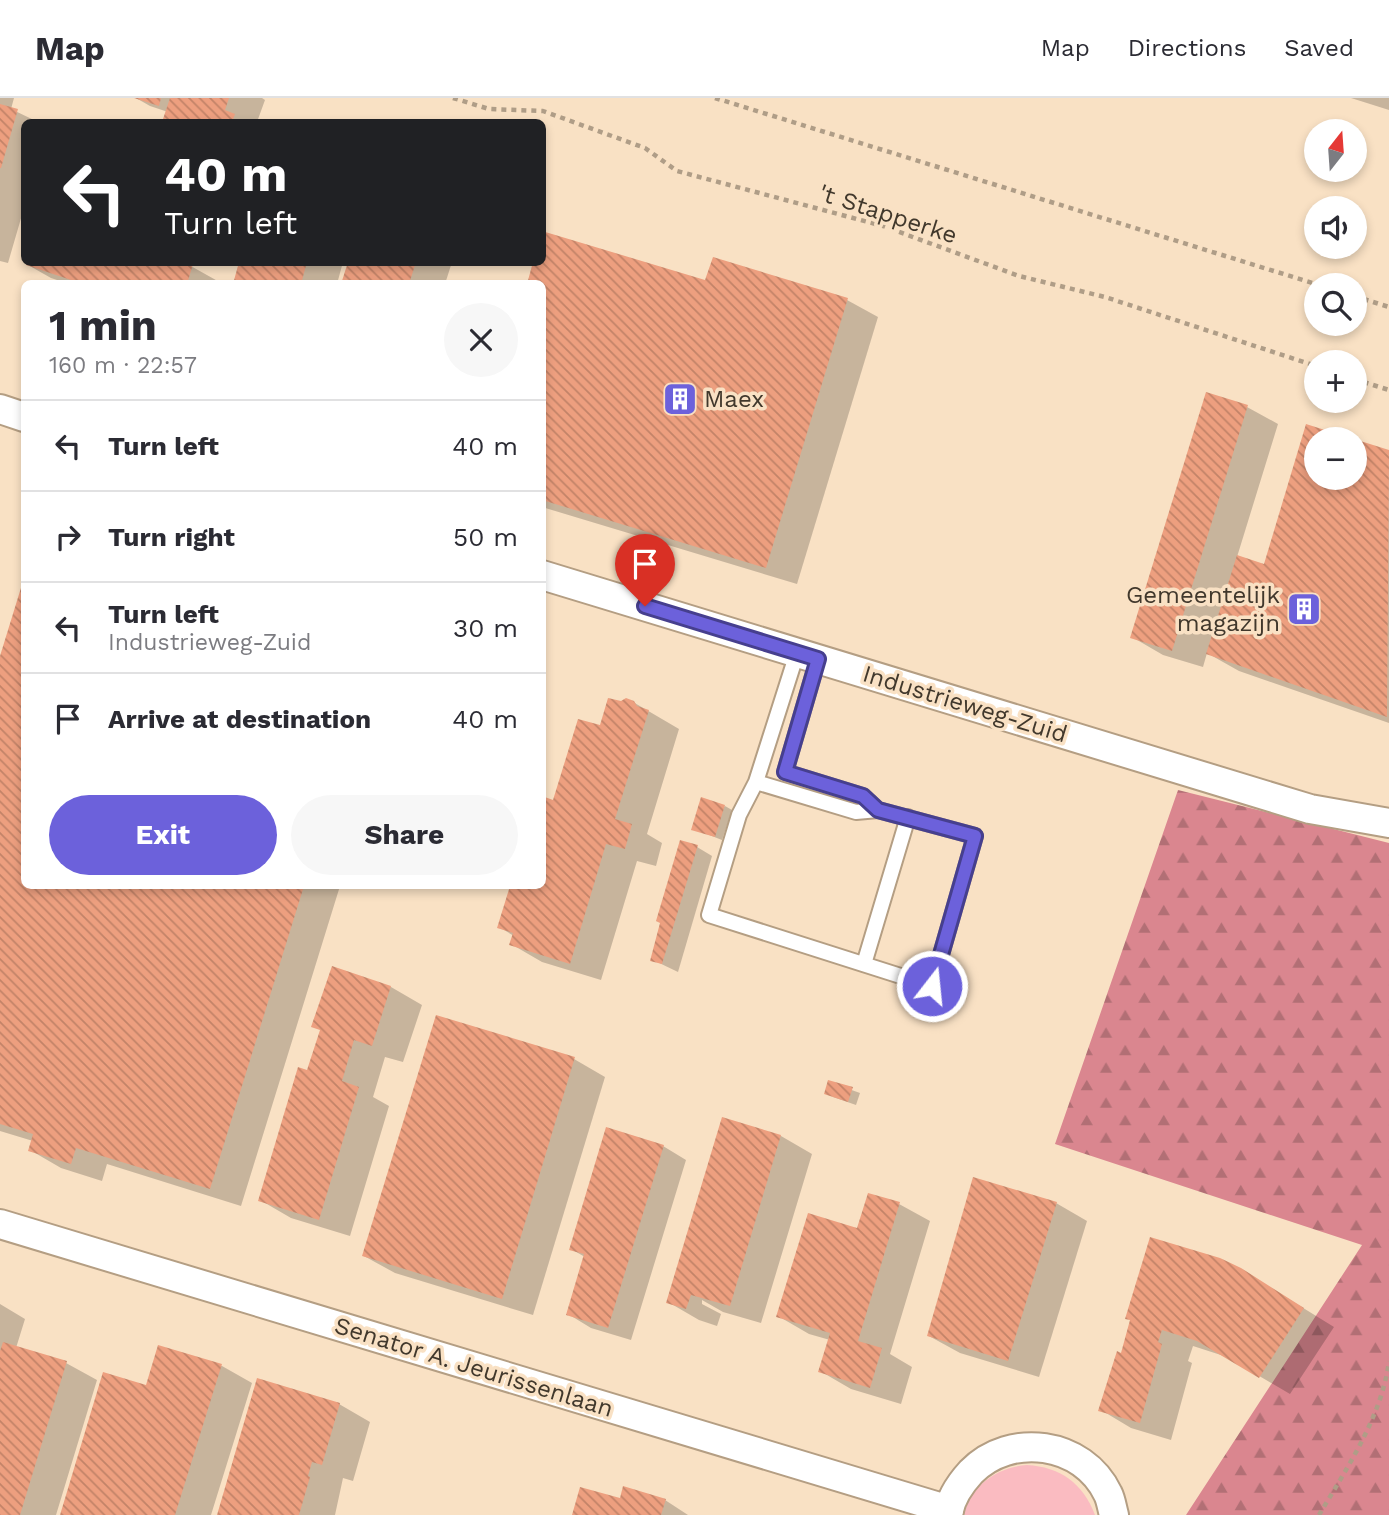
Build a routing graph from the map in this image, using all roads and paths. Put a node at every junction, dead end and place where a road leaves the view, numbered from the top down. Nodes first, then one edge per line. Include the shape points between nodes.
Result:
1 (453, 98) edge
2 (715, 98) edge
3 (1304, 280) edge
4 (1367, 300) edge
5 (1389, 307) edge
6 (1304, 362) edge
7 (1367, 383) edge
8 (1389, 390) edge
9 (0, 409) edge
10 (21, 416) edge
11 (546, 576) edge
12 (807, 656) junction
13 (756, 782) junction
14 (878, 810) junction
15 (908, 817) junction
16 (1389, 823) edge
17 (864, 964) junction
18 (0, 1223) edge
19 (1389, 1361) edge
20 (1387, 1386) edge
21 (948, 1513) edge
22 (1114, 1515) edge
23 (1319, 1515) edge

1 - 6 path, 't Stapperke via 489,109 543,111 645,148 677,171 883,226 1019,276 1105,297
2 - 3 path
4 - 5 path
7 - 8 path
9 - 10 street
11 - 12 street, Industrieweg-Zuid
12 - 13 lane
12 - 14 lane via 785,772 863,796
12 - 16 street, Industrieweg-Zuid via 1310,809
13 - 14 lane via 856,811
13 - 17 lane via 739,815 709,915
14 - 15 lane
15 - 17 lane
15 - 17 lane via 975,836 932,986
18 - 21 street, Senator A. Jeurissenlaan
19 - 20 path
20 - 23 path
21 - 22 street via 960,1483 981,1462 1008,1449 1037,1446 1066,1453 1090,1469 1108,1493

